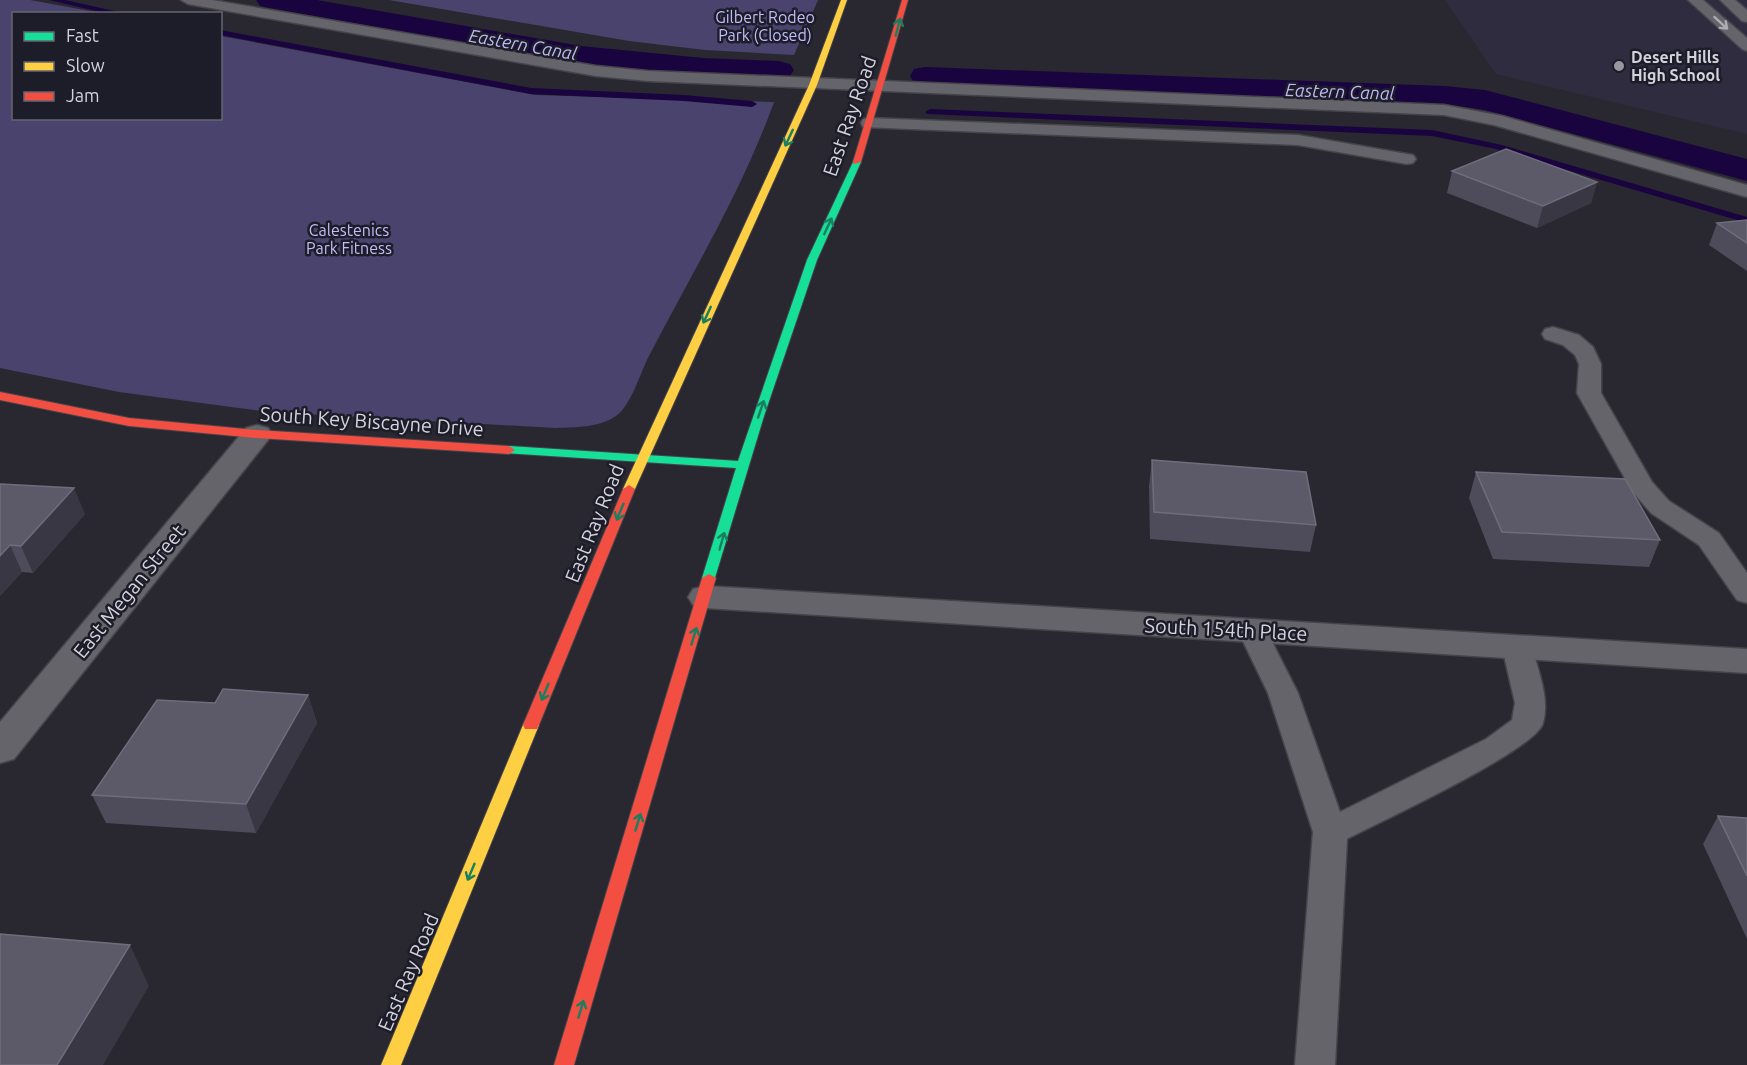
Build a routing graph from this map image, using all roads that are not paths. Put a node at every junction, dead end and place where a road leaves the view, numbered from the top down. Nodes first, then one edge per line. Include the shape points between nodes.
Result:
1 (188, 0) edge
2 (844, 0) edge
3 (905, 0) edge
4 (1695, 0) edge
5 (1727, 0) edge
6 (1747, 18) edge
7 (1747, 46) edge
8 (813, 85) junction
9 (880, 87) junction
10 (869, 123) junction
11 (1407, 159) dead end
12 (1747, 191) edge
13 (1553, 334) dead end
14 (0, 396) edge
15 (257, 434) junction
16 (642, 458) junction
17 (744, 465) junction
18 (1747, 594) edge
19 (705, 597) junction
20 (1253, 631) junction
21 (1517, 647) junction
22 (1747, 661) edge
23 (0, 749) edge
24 (1330, 832) junction
25 (391, 1065) edge
26 (564, 1065) edge
27 (1315, 1065) edge

1 - 8 lane via 596,71
2 - 8 main road, East Ray Road
9 -> 3 main road, East Ray Road
4 -> 7 lane
5 - 6 lane
8 - 9 lane
8 -> 16 main road, East Ray Road
9 - 10 main road, East Ray Road
9 - 12 lane via 1444,110 1496,120
10 - 11 lane via 1298,140
17 -> 10 main road, East Ray Road via 812,260 857,163
13 - 18 lane via 1571,340 1585,352 1590,364 1589,393 1641,486 1660,507 1709,539
14 - 15 main road, South Key Biscayne Drive via 129,422
15 - 16 main road, South Key Biscayne Drive
15 - 23 street, East Megan Street
16 - 17 main road, South Key Biscayne Drive
16 -> 25 main road, East Ray Road
19 -> 17 main road, East Ray Road
19 - 20 street, South 154th Place
26 -> 19 main road, East Ray Road
20 - 21 street, South 154th Place
20 - 24 lane via 1283,693
21 - 22 street, South 154th Place
21 - 24 lane via 1531,703 1527,725 1497,747
24 - 27 lane

